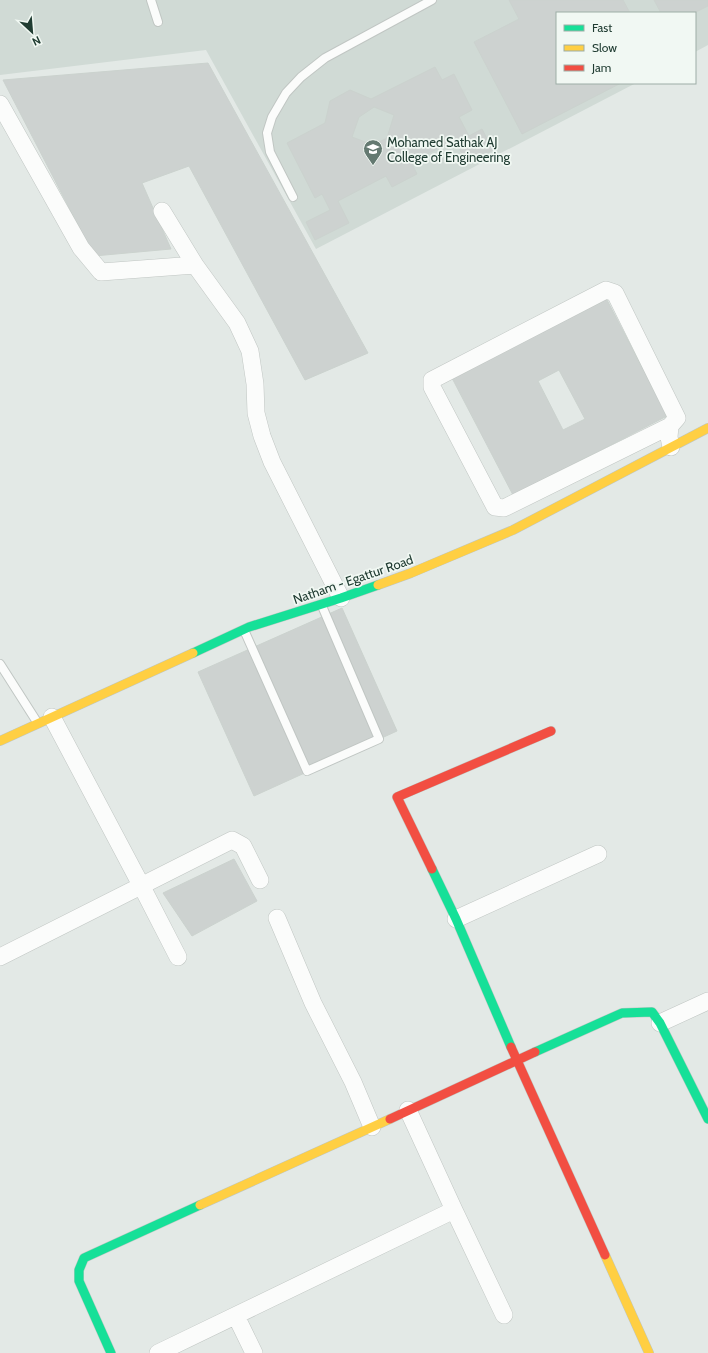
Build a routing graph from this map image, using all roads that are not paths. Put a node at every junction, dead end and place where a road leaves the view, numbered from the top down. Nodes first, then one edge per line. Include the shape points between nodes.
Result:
1 (151, 0) edge
2 (432, 0) edge
3 (158, 22) dead end
4 (0, 104) edge
5 (293, 197) dead end
6 (162, 211) dead end
7 (195, 265) junction
8 (670, 426) junction
9 (708, 428) edge
10 (671, 448) junction
11 (504, 508) junction
12 (513, 530) junction
13 (341, 598) junction
14 (321, 605) junction
15 (244, 629) junction
16 (0, 664) edge
17 (45, 720) junction
18 (551, 731) dead end
19 (0, 741) edge
20 (598, 854) dead end
21 (260, 880) dead end
22 (141, 885) junction
23 (277, 918) dead end
24 (456, 919) junction
25 (0, 957) edge
26 (178, 958) dead end
27 (708, 1001) edge
28 (660, 1024) junction
29 (517, 1060) junction
30 (408, 1110) junction
31 (708, 1119) edge
32 (372, 1127) junction
33 (454, 1210) junction
34 (504, 1315) dead end
35 (236, 1316) junction
36 (111, 1353) edge
37 (158, 1353) edge
38 (254, 1353) edge
39 (649, 1353) edge

1 - 3 lane
2 - 5 lane via 326,58 301,77 286,93 272,117 267,133 270,152
4 - 7 street via 81,248 101,272
6 - 7 street
7 - 13 street via 237,323 250,351 256,413 262,436 272,462
8 - 10 street
8 - 11 street
8 - 11 street via 677,418 615,293 606,290 432,380 432,387 495,507
9 - 10 street, Natham - Egattur Road
10 - 12 street, Natham - Egattur Road
11 - 12 street
12 - 13 street, Natham - Egattur Road via 412,574
13 - 14 street, Natham - Egattur Road
14 - 15 street, Natham - Egattur Road
14 - 15 lane via 379,739 307,771
15 - 17 street, Natham - Egattur Road
16 - 17 lane
17 - 19 street, Natham - Egattur Road
17 - 22 street
18 - 24 street via 397,797
20 - 24 street
21 - 22 street via 243,846 232,840
22 - 25 street
22 - 26 street
23 - 32 street via 313,1003 353,1082
24 - 29 street
27 - 28 street
28 - 29 street via 652,1012 622,1013
28 - 31 street
29 - 30 street
29 - 39 street
30 - 32 street
30 - 33 street
32 - 36 street via 84,1258 79,1270 79,1281
33 - 34 street
33 - 35 street
35 - 37 street
35 - 38 street

